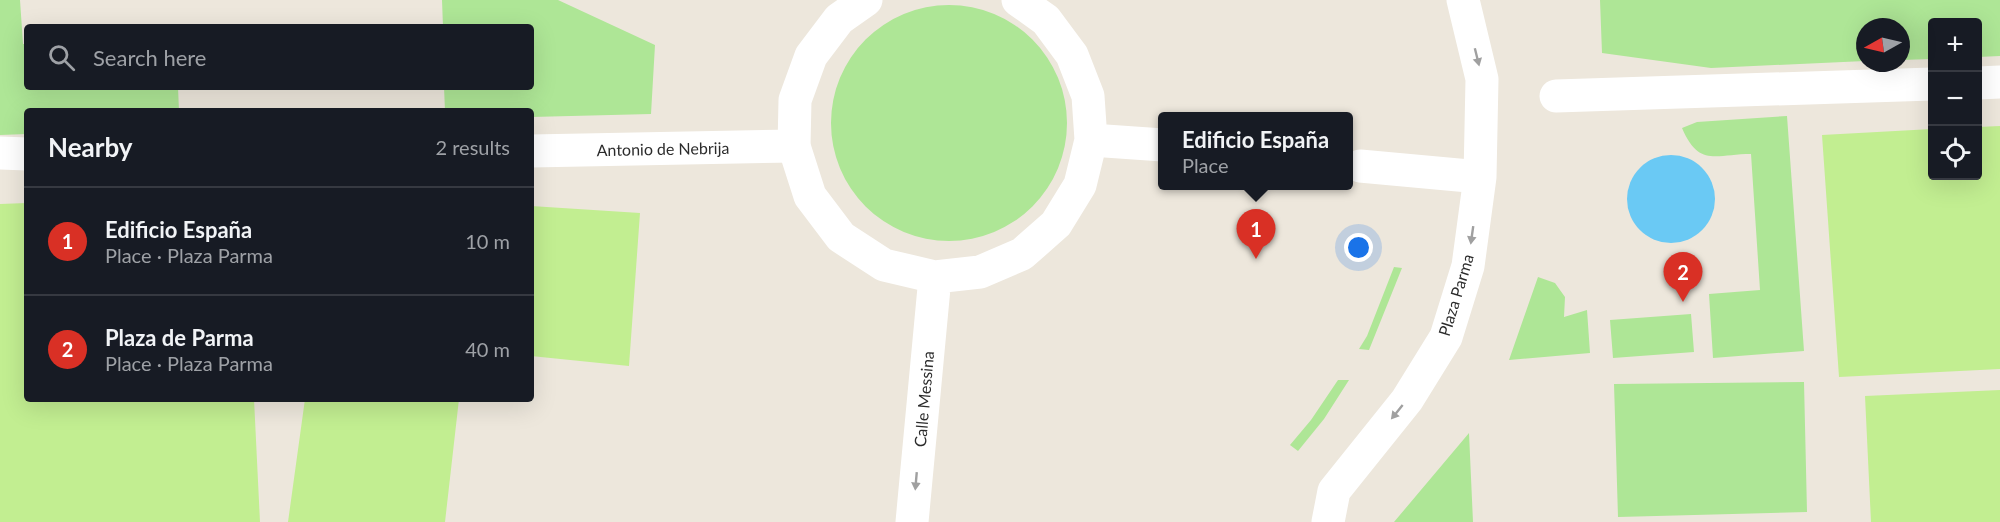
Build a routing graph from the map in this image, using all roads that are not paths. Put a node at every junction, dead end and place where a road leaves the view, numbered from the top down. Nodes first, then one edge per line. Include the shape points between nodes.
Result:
1 (866, 0) edge
2 (1018, 0) edge
3 (1463, 0) edge
4 (2000, 82) edge
5 (1982, 83) edge
6 (1928, 84) edge
7 (1556, 96) dead end
8 (1091, 140) junction
9 (1158, 145) edge
10 (794, 147) junction
11 (534, 151) edge
12 (0, 153) edge
13 (24, 154) edge
14 (1360, 166) dead end
15 (1480, 177) junction
16 (935, 277) junction
17 (912, 522) edge
18 (1328, 522) edge

1 - 10 street via 839,19 811,56 795,100
2 - 8 street via 1046,20 1072,55 1088,96
3 -> 15 street, Plaza Parma via 1482,79
4 - 5 street
6 - 7 street
8 - 9 street
8 - 16 street via 1080,185 1056,224 1022,254 980,272
10 - 11 street, Antonio de Nebrija
10 - 16 street via 810,196 841,237 884,265
12 - 13 street
14 - 15 street
15 -> 18 street, Plaza Parma via 1468,266 1446,337 1407,400 1334,491
16 -> 17 street, Calle Messina

